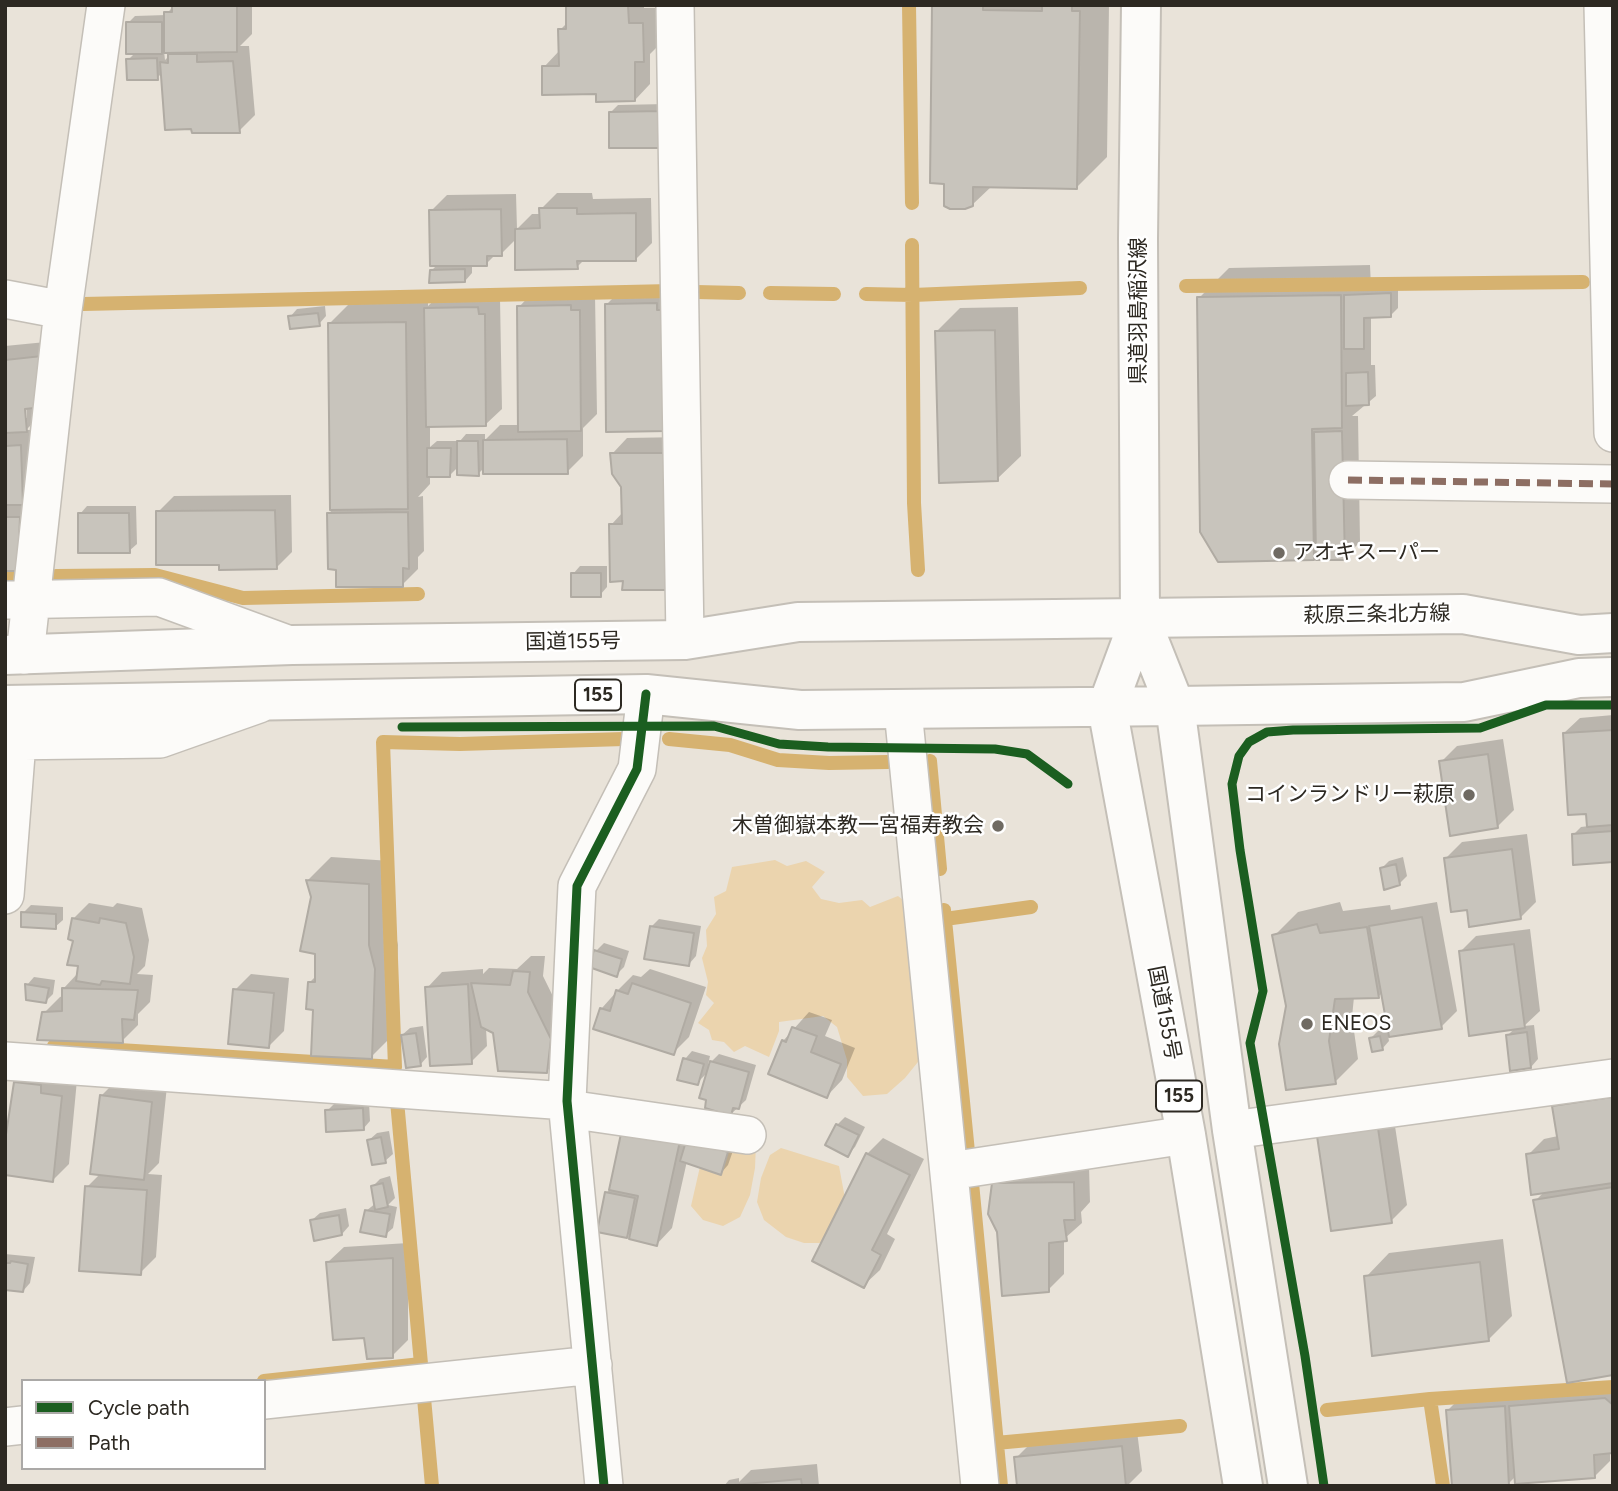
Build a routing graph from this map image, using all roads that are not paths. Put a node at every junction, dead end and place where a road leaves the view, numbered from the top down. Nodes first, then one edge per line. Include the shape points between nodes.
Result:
1 (106, 5) edge
2 (675, 5) edge
3 (1141, 5) edge
4 (1603, 5) edge
5 (5, 299) edge
6 (63, 310) junction
7 (1613, 433) edge
8 (1348, 480) dead end
9 (1613, 484) edge
10 (18, 600) edge
11 (1140, 618) junction
12 (1613, 633) edge
13 (685, 640) junction
14 (292, 645) junction
15 (15, 655) edge
16 (1613, 677) edge
17 (646, 694) junction
18 (1175, 706) junction
19 (1107, 707) junction
20 (903, 710) junction
21 (12, 723) edge
22 (5, 894) edge
23 (5, 1061) edge
24 (1613, 1078) edge
25 (567, 1105) junction
26 (1232, 1130) junction
27 (747, 1135) dead end
28 (1186, 1135) junction
29 (950, 1171) junction
30 (593, 1365) junction
31 (266, 1400) edge
32 (604, 1486) edge
33 (980, 1486) edge
34 (1243, 1486) edge
35 (1288, 1486) edge

1 - 6 street
2 - 13 street
3 - 11 main road, 県道羽島稲沢線
4 - 7 street
5 - 6 street
6 - 10 street
8 - 9 street
10 - 14 street via 159,597
10 - 15 street
11 - 12 main road, 萩原三条北方線 via 1463,614 1579,635
11 - 13 main road, 国道155号 via 798,622
11 - 18 main road, 155
11 - 19 main road
13 - 14 main road, 国道155号
14 - 15 main road, 国道155号
16 - 18 main road via 1579,678 1464,702
17 - 20 main road, 155 via 800,710
17 - 21 main road, 155 via 263,702
17 - 25 street via 638,769 577,886
18 - 19 main road, 155
18 - 26 main road, 155
19 - 20 main road, 155
19 - 28 main road, 国道155号 / 155
20 - 29 street
21 - 22 street
23 - 25 street
24 - 26 street
25 - 27 street
25 - 30 street
26 - 35 main road, 155
28 - 29 street
28 - 34 main road, 国道155号 / 155
29 - 33 street
30 - 31 street
30 - 32 street

